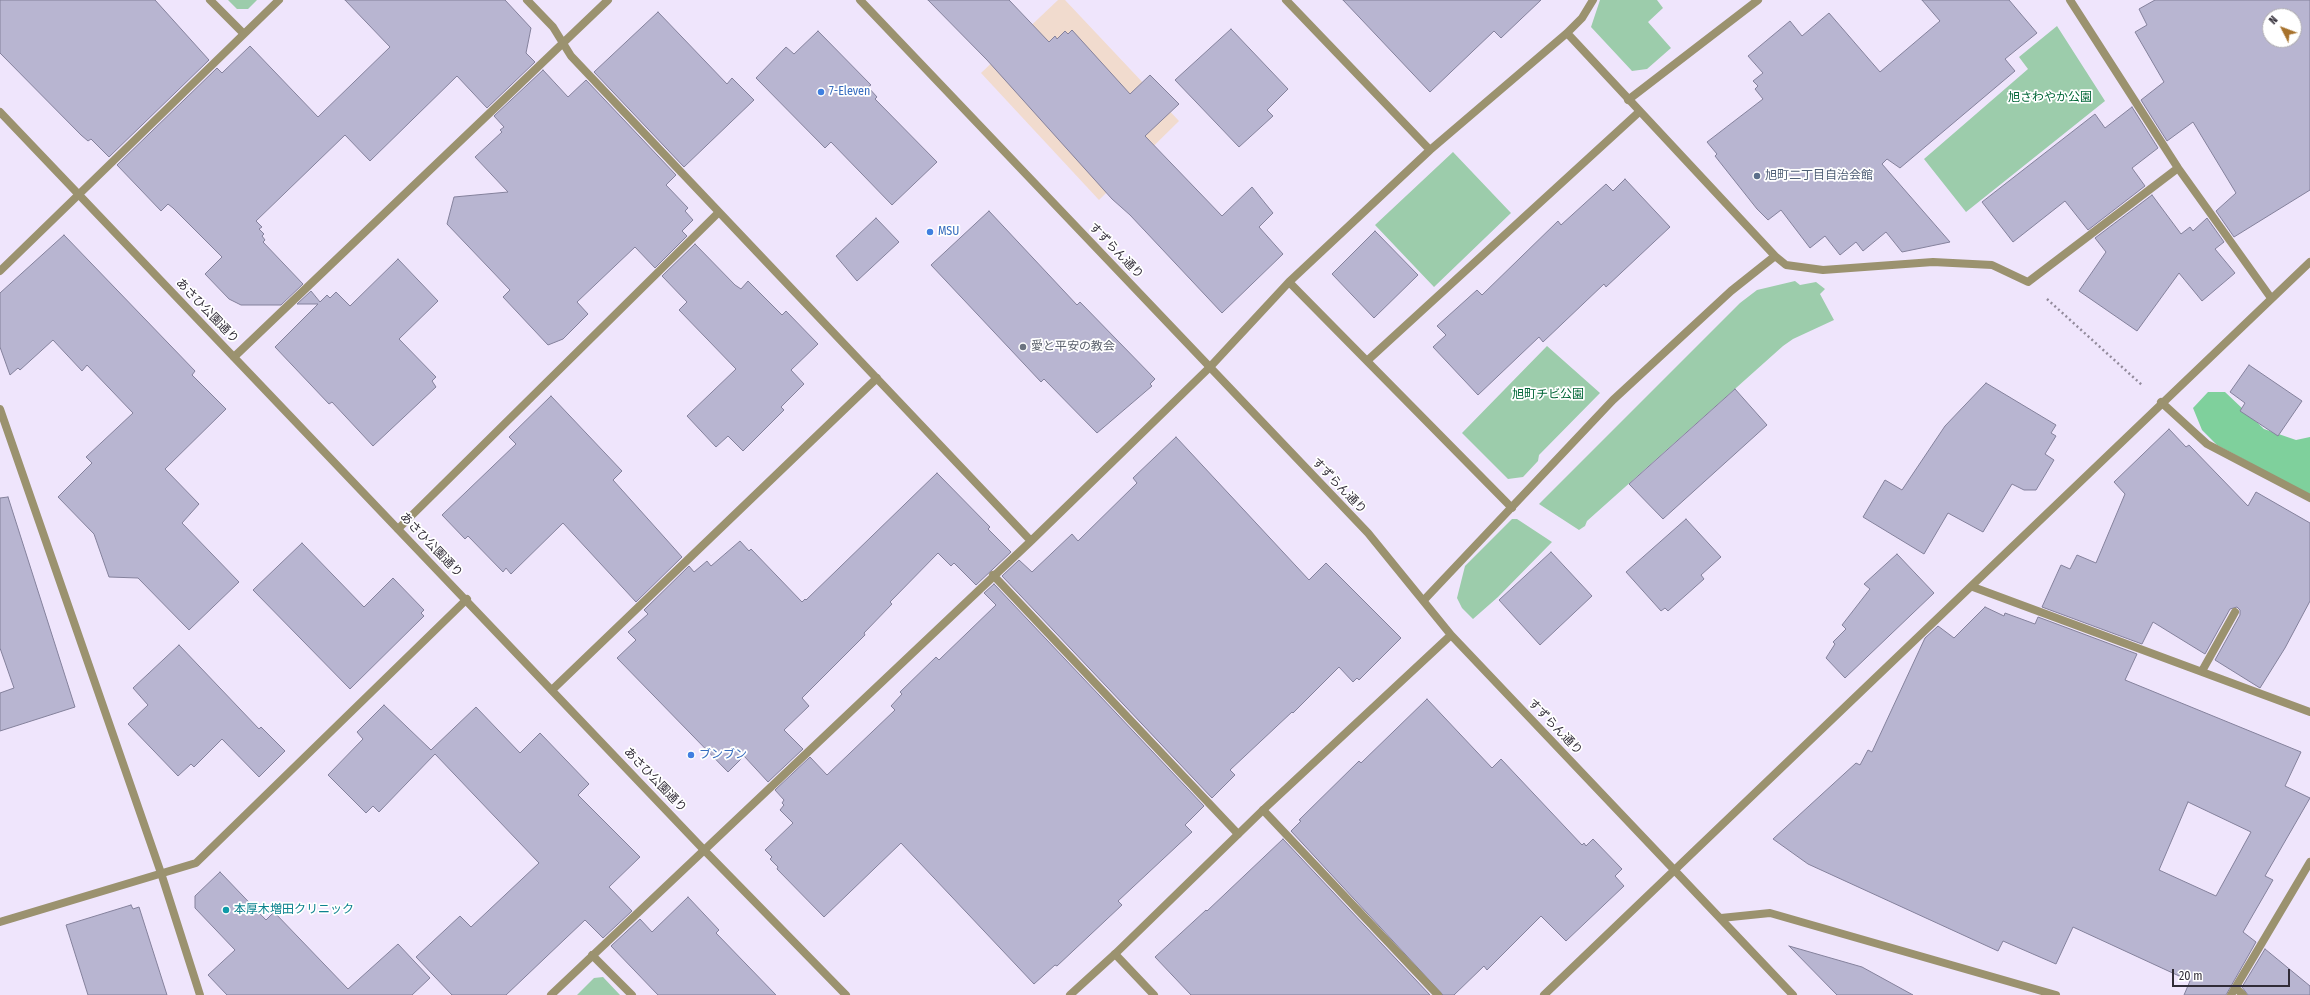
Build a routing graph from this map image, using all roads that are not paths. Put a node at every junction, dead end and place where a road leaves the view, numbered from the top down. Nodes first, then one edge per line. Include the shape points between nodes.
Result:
1 (210, 0) edge
2 (279, 0) edge
3 (527, 0) edge
4 (608, 0) edge
5 (860, 0) edge
6 (1286, 0) edge
7 (1593, 0) edge
8 (1758, 0) edge
9 (2070, 0) edge
10 (1567, 33) junction
11 (244, 34) junction
12 (563, 43) junction
13 (1628, 100) junction
14 (0, 112) edge
15 (1639, 112) junction
16 (1430, 150) junction
17 (2178, 168) junction
18 (78, 193) junction
19 (719, 212) junction
20 (1775, 256) junction
21 (2310, 262) edge
22 (0, 271) edge
23 (1289, 282) junction
24 (2271, 298) junction
25 (234, 357) junction
26 (1368, 360) junction
27 (1210, 367) junction
28 (878, 378) junction
29 (2161, 402) junction
30 (0, 409) edge
31 (2310, 498) edge
32 (1512, 508) junction
33 (398, 529) junction
34 (1031, 541) junction
35 (993, 575) junction
36 (1972, 587) junction
37 (467, 599) junction
38 (1424, 600) junction
39 (2235, 612) dead end
40 (1451, 635) junction
41 (2202, 671) junction
42 (552, 690) junction
43 (2310, 712) edge
44 (1263, 810) junction
45 (1238, 834) junction
46 (704, 850) junction
47 (2310, 862) edge
48 (1676, 870) junction
49 (161, 872) junction
50 (1721, 918) junction
51 (0, 922) edge
52 (1115, 954) junction
53 (592, 955) junction
54 (2236, 988) junction
55 (200, 995) edge
56 (551, 995) edge
57 (632, 995) edge
58 (846, 995) edge
59 (1070, 995) edge
60 (1154, 995) edge
61 (1438, 995) edge
62 (1544, 995) edge
63 (1793, 995) edge
64 (2056, 995) edge
65 (2231, 995) edge
66 (2243, 995) edge

1 - 11 street
2 - 11 street
3 - 12 street via 553,27
4 - 12 street
5 - 27 street, すずらん通り
6 - 16 street
7 - 10 street via 1582,18
8 - 13 street
9 - 17 street
10 - 13 street
10 - 16 street
11 - 18 street
12 - 19 street via 571,56
12 - 25 street
13 - 15 street
14 - 18 street, あさひ公園通り
15 - 20 street
15 - 26 street
16 - 23 street
17 - 20 street via 2028,282 1992,265 1933,262 1823,270 1786,265
17 - 24 street
18 - 22 street
18 - 25 street, あさひ公園通り
19 - 28 street
19 - 33 street
20 - 32 street via 1731,291 1613,400
21 - 24 street
23 - 26 street
23 - 27 street
24 - 29 street
25 - 33 street, あさひ公園通り
26 - 32 street
27 - 34 street
27 - 38 street, すずらん通り via 1368,533
28 - 34 street
28 - 42 street
29 - 31 street via 2207,444
29 - 36 street
30 - 49 street
32 - 38 street
33 - 37 street, あさひ公園通り
34 - 35 street
35 - 45 street
35 - 46 street
36 - 41 street
36 - 48 street
37 - 42 street, あさひ公園通り
37 - 49 street via 196,863
38 - 40 street, すずらん通り
39 - 41 street
40 - 44 street
40 - 48 street, すずらん通り
41 - 43 street
42 - 46 street, あさひ公園通り
44 - 45 street
44 - 61 street
45 - 52 street
46 - 53 street
46 - 58 street, あさひ公園通り
47 - 54 street
48 - 50 street, すずらん通り
48 - 62 street
49 - 51 street
49 - 55 street
50 - 63 street, すずらん通り
50 - 64 street via 1770,913
52 - 59 street
52 - 60 street
53 - 56 street
53 - 57 street
54 - 65 street
54 - 66 street

